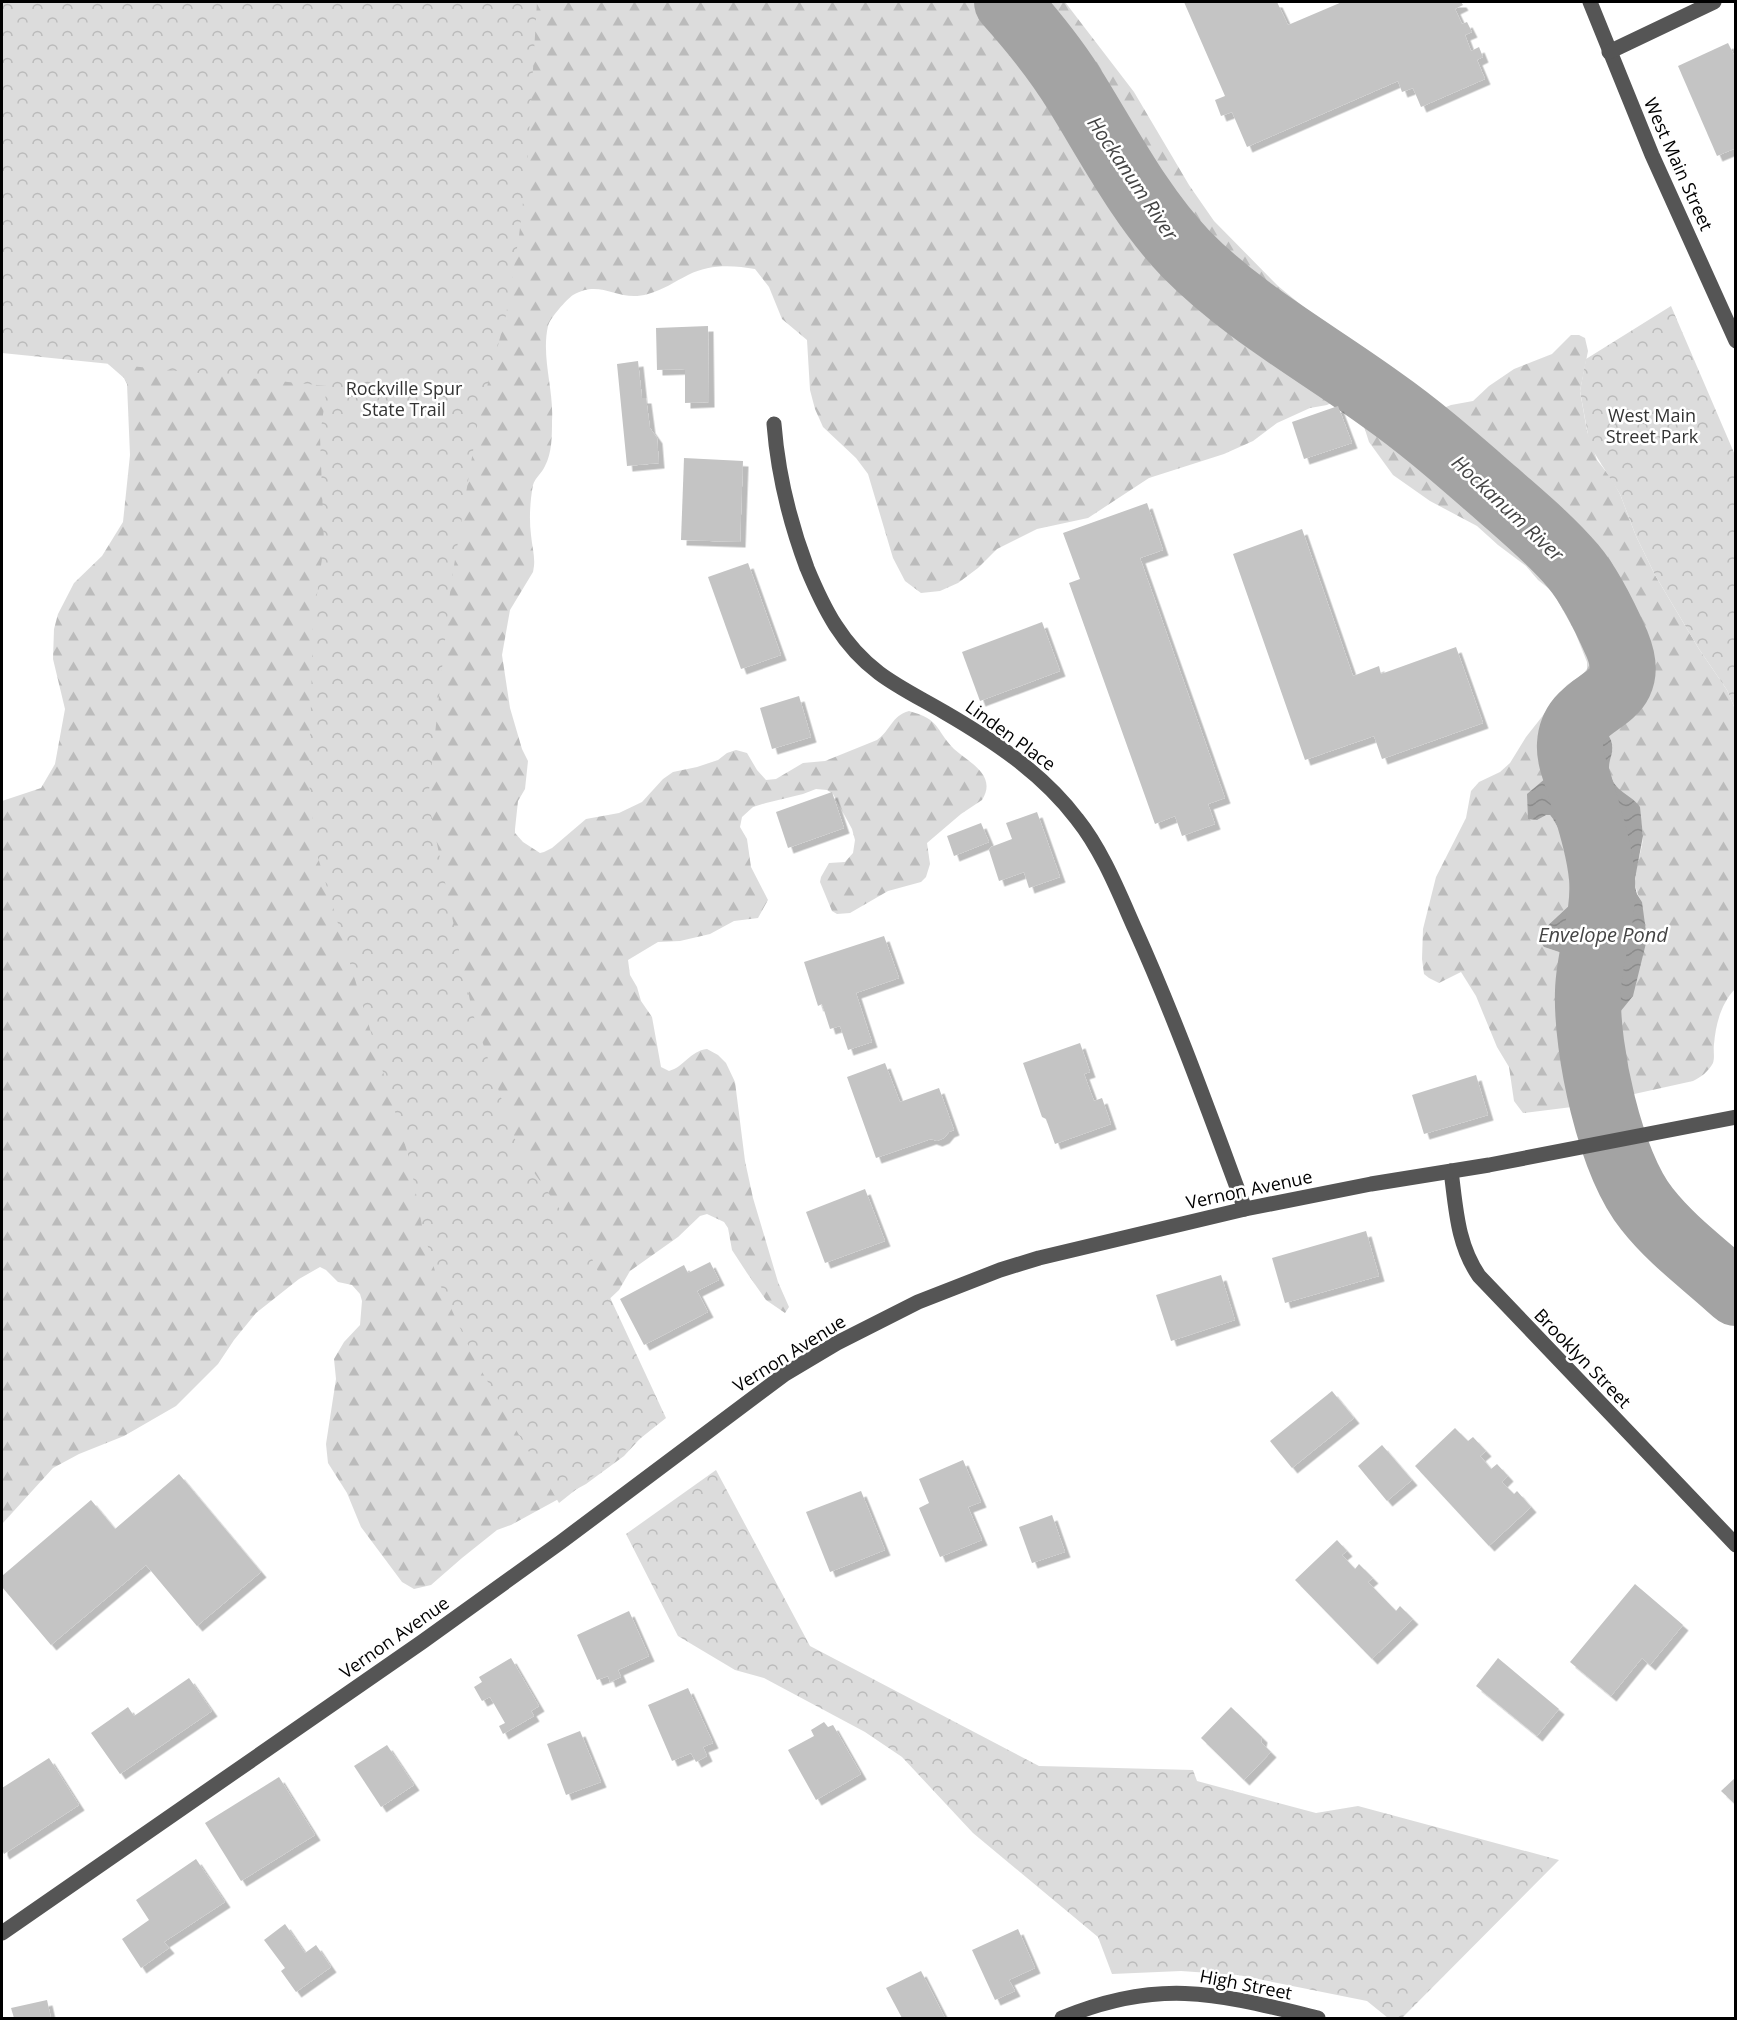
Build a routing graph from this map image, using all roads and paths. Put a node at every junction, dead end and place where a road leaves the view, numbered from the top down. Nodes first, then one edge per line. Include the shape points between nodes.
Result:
1 (1590, 2) edge
2 (1714, 2) edge
3 (1609, 52) junction
4 (1736, 341) edge
5 (774, 424) dead end
6 (1736, 1117) edge
7 (1451, 1172) junction
8 (1245, 1209) junction
9 (1736, 1545) edge
10 (2, 1933) edge
11 (1062, 2019) edge
12 (1318, 2019) edge

1 - 3 street, West Main Street
2 - 3 street
3 - 4 street, West Main Street
5 - 8 street, Linden Place via 790,522 819,597 840,635 881,674 1024,765 1061,800 1090,838 1151,963
6 - 7 street, Vernon Avenue
7 - 8 street, Vernon Avenue
7 - 9 street, Brooklyn Street via 1459,1233 1479,1276
8 - 10 street, Vernon Avenue via 1084,1245 1000,1270 918,1302 806,1360 422,1642
11 - 12 street, High Street via 1134,1996 1193,1993

